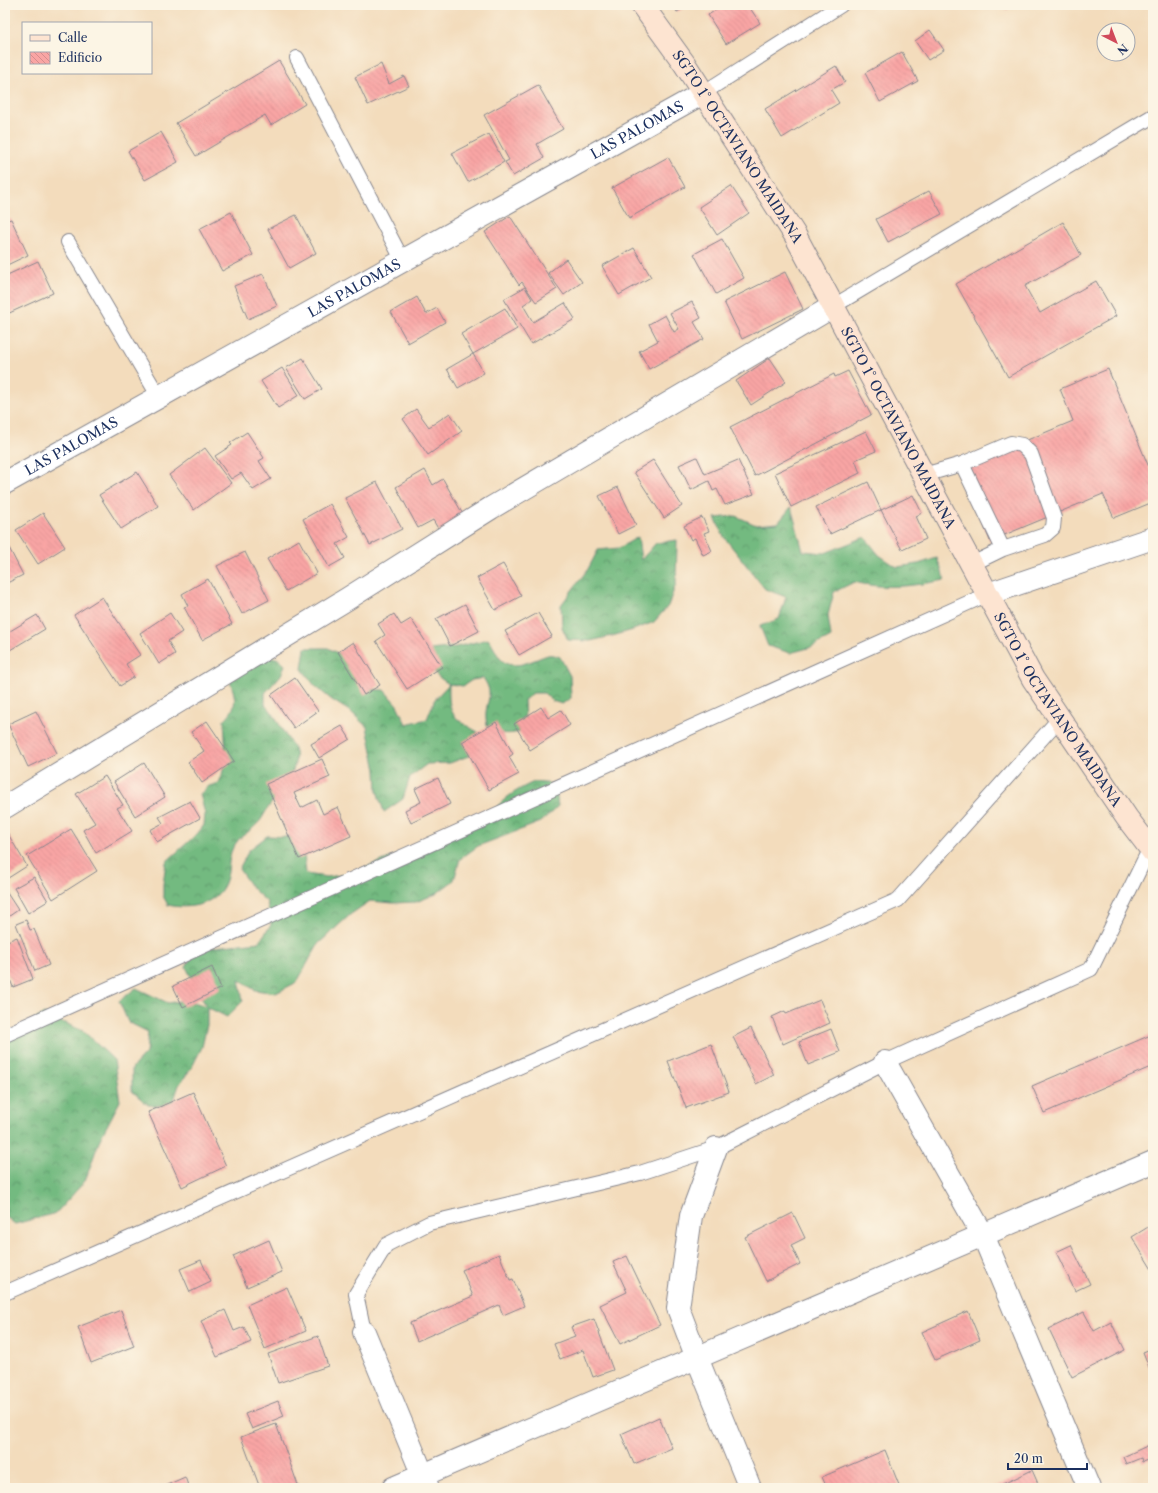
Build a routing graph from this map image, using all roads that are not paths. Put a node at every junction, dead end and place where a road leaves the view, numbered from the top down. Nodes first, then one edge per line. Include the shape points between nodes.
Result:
1 (642, 5) edge
2 (841, 5) edge
3 (297, 58) dead end
4 (703, 93) junction
5 (1153, 116) edge
6 (68, 242) dead end
7 (403, 261) junction
8 (832, 307) junction
9 (159, 397) junction
10 (962, 464) junction
11 (924, 475) junction
12 (5, 483) edge
13 (1153, 538) edge
14 (1003, 549) junction
15 (972, 564) junction
16 (988, 594) junction
17 (1060, 718) junction
18 (5, 807) edge
19 (1151, 850) edge
20 (5, 1035) edge
21 (885, 1062) junction
22 (716, 1148) junction
23 (1153, 1162) edge
24 (983, 1235) junction
25 (5, 1293) edge
26 (364, 1332) joint
27 (697, 1358) junction
28 (426, 1481) edge
29 (393, 1488) edge
30 (750, 1488) edge
31 (1089, 1488) edge

1 - 4 main road, SGTO 1° OCTAVIANO MAIDANA
2 - 4 lane
3 - 7 lane
4 - 7 street, LAS PALOMAS
4 - 8 main road, SGTO 1° OCTAVIANO MAIDANA via 795,235
5 - 8 lane
6 - 9 lane
7 - 9 street, LAS PALOMAS
8 - 11 main road, SGTO 1° OCTAVIANO MAIDANA
8 - 18 street via 491,508 347,599
9 - 12 street, LAS PALOMAS
10 - 11 lane
10 - 14 lane
10 - 14 lane via 1011,443 1022,445 1031,454 1054,518 1053,528 1045,535
11 - 15 main road, SGTO 1° OCTAVIANO MAIDANA
13 - 16 street
14 - 15 lane
15 - 16 main road, SGTO 1° OCTAVIANO MAIDANA
16 - 17 main road, SGTO 1° OCTAVIANO MAIDANA via 1033,679
16 - 20 lane
17 - 19 main road, SGTO 1° OCTAVIANO MAIDANA
17 - 25 lane via 898,900
19 - 21 lane via 1091,969
21 - 22 lane
21 - 24 street
22 - 26 lane via 640,1173 430,1223 386,1245 356,1294
22 - 27 street via 691,1216 678,1308
23 - 24 street
24 - 27 street
24 - 31 street
26 - 28 street
27 - 28 street
27 - 30 street
28 - 29 street

